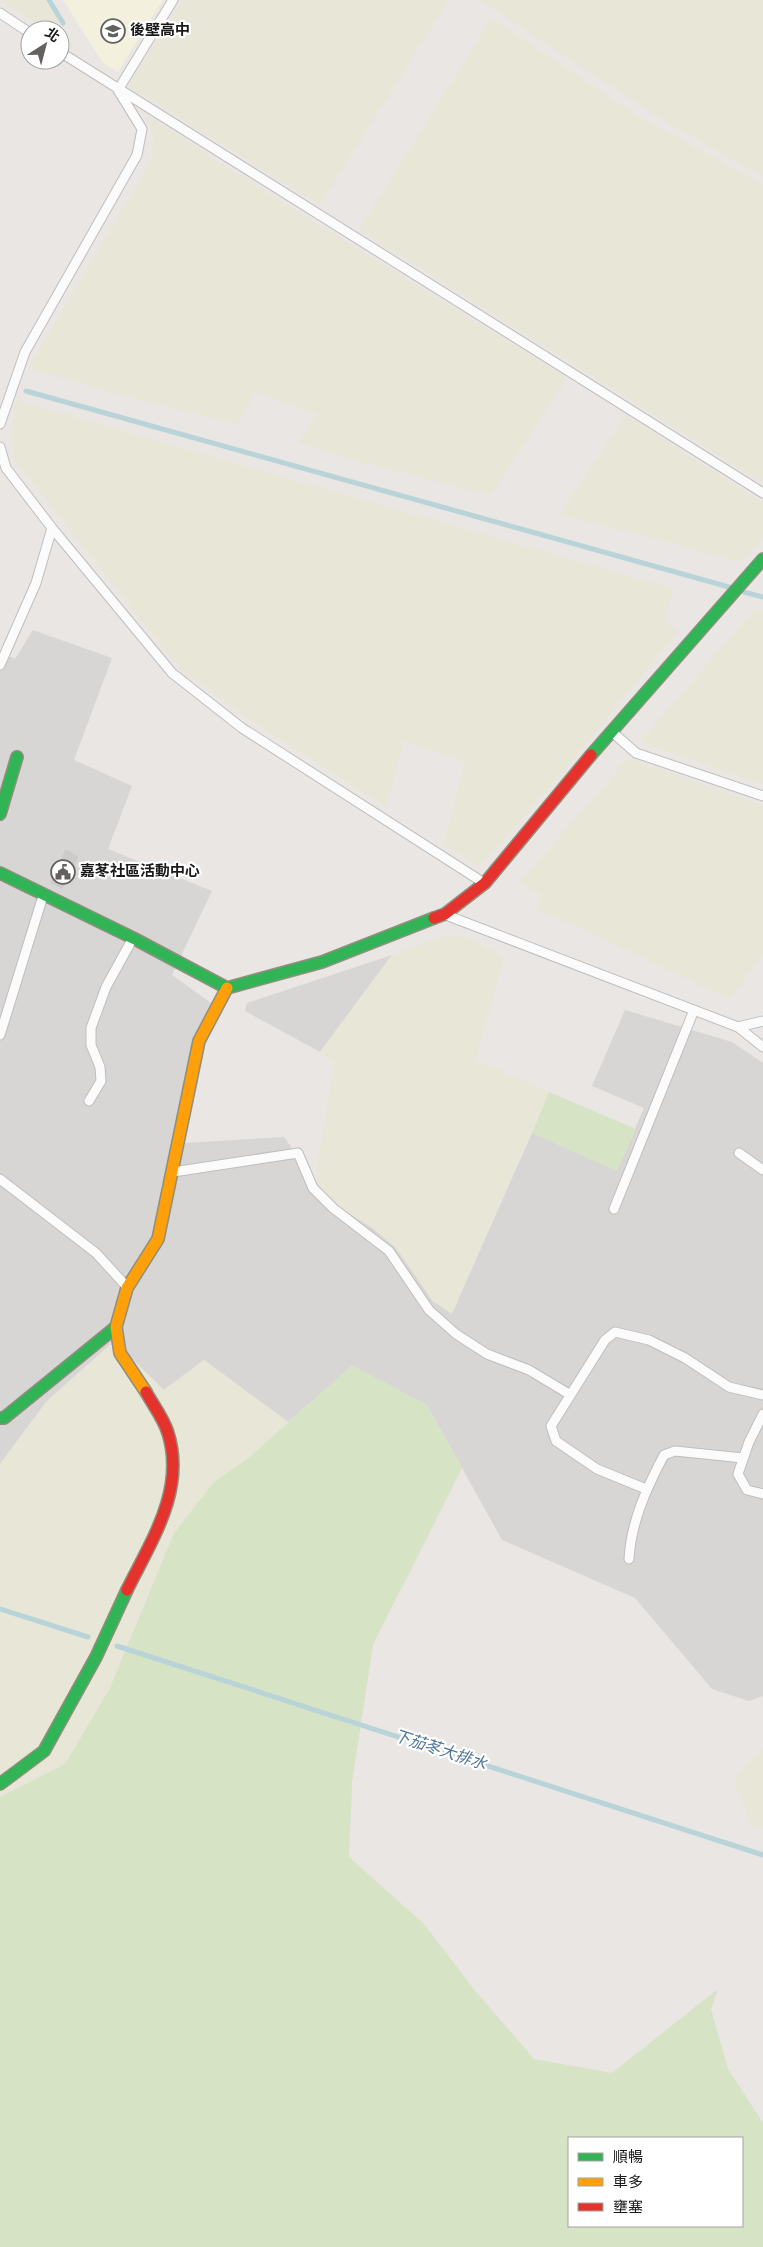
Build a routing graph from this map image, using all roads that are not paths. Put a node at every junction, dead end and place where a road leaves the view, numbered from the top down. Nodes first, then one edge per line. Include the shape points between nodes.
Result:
1 (173, 0) edge
2 (0, 13) edge
3 (20, 26) edge
4 (70, 59) edge
5 (118, 90) junction
6 (0, 424) edge
7 (0, 447) edge
8 (763, 494) edge
9 (52, 528) junction
10 (763, 559) edge
11 (0, 665) edge
12 (611, 730) junction
13 (17, 757) dead end
14 (763, 796) edge
15 (0, 814) edge
16 (0, 874) edge
17 (485, 883) junction
18 (43, 896) junction
19 (444, 914) junction
20 (133, 938) junction
21 (227, 988) junction
22 (694, 1010) junction
23 (763, 1020) edge
24 (738, 1027) junction
25 (0, 1035) edge
26 (763, 1047) edge
27 (89, 1101) dead end
28 (739, 1153) dead end
29 (763, 1170) edge
30 (171, 1173) junction
31 (0, 1179) edge
32 (614, 1209) dead end
33 (128, 1288) junction
34 (116, 1327) junction
35 (569, 1394) junction
36 (763, 1395) edge
37 (763, 1414) edge
38 (0, 1418) edge
39 (743, 1458) junction
40 (646, 1488) junction
41 (763, 1494) edge
42 (629, 1559) dead end
43 (0, 1784) edge

1 - 5 lane
2 - 3 lane
4 - 5 lane
5 - 6 lane via 142,129 137,155 25,352
5 - 8 lane
7 - 9 lane via 6,468
9 - 11 lane via 36,583
9 - 17 lane via 172,673 242,728
10 - 12 street via 751,578 730,597
12 - 14 lane via 636,753
12 - 17 street
13 - 15 street
16 - 18 street
17 - 19 street
18 - 20 street
18 - 25 lane
19 - 21 street via 322,962
19 - 22 lane
20 - 21 street
20 - 27 lane via 106,987 91,1028 91,1045 102,1081
21 - 30 street via 200,1040
22 - 24 lane
22 - 32 lane
23 - 24 lane
24 - 26 lane
28 - 29 lane
30 - 33 street via 158,1239
30 - 35 lane via 298,1153 313,1188 333,1208 389,1250 429,1310 456,1334 487,1354 529,1370
31 - 33 lane via 96,1253
33 - 34 street
34 - 38 street
34 - 43 street via 120,1353 140,1380 168,1432 173,1483 166,1506 96,1657 44,1751
35 - 36 lane via 605,1340 615,1332 648,1340 685,1358 729,1387
35 - 40 lane via 551,1426 556,1441 597,1469
37 - 39 lane
39 - 40 lane via 675,1451 664,1455
39 - 41 lane via 738,1474 747,1490
40 - 42 lane

